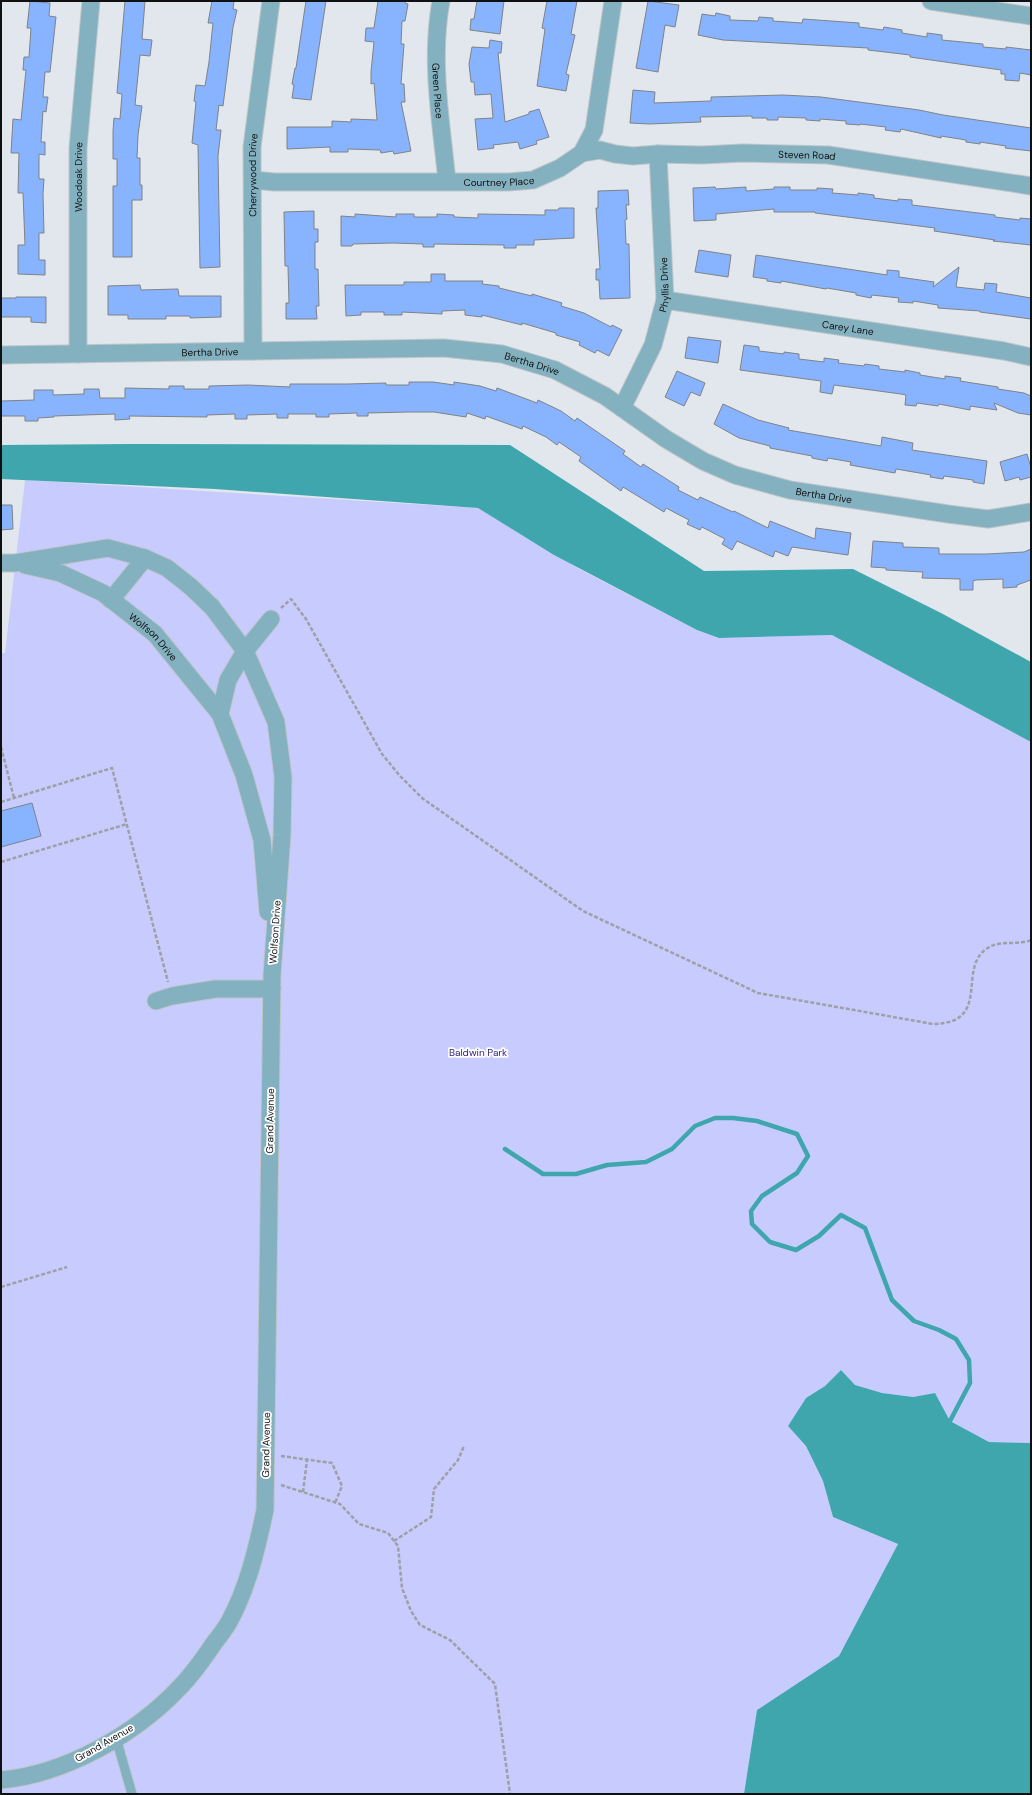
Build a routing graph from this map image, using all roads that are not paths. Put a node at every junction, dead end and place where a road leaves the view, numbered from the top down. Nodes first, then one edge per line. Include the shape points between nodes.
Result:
1 (91, 1) edge
2 (271, 1) edge
3 (440, 1) edge
4 (613, 1) edge
5 (931, 1) edge
6 (1031, 16) edge
7 (582, 153) junction
8 (658, 154) junction
9 (253, 180) junction
10 (447, 181) junction
11 (1031, 186) edge
12 (665, 300) junction
13 (253, 351) junction
14 (78, 354) junction
15 (1, 355) edge
16 (1031, 357) edge
17 (622, 408) junction
18 (1031, 512) edge
19 (145, 558) junction
20 (8, 563) edge
21 (111, 600) junction
22 (271, 618) road end
23 (245, 651) junction
24 (220, 714) junction
25 (272, 982) junction
26 (164, 999) road end
27 (116, 1738) junction
28 (1, 1780) edge
29 (132, 1794) edge

1 - 14 street, Woodoak Drive via 78,148
2 - 9 street, Cherrywood Drive via 254,120
3 - 10 street, Green Place via 436,53 437,80
4 - 7 street, Courtney Place via 594,130
5 - 6 street
7 - 8 street, Steven Road via 600,150 633,156
7 - 10 street, Courtney Place via 560,168 533,180
8 - 11 street, Steven Road via 828,155
8 - 12 street, Phyllis Drive
9 - 10 street, Courtney Place
9 - 13 street, Cherrywood Drive
12 - 16 street, Carey Lane
12 - 17 street, Phyllis Drive via 653,345
13 - 14 street, Bertha Drive
13 - 17 street, Bertha Drive via 444,348 502,354 555,370 605,396
14 - 15 street, Bertha Drive
17 - 18 street, Bertha Drive via 703,461 735,475 790,490 988,518
19 - 20 street, Wolfson Drive via 108,548
19 - 21 street
19 - 23 street, Wolfson Drive via 168,568 191,587 212,607
20 - 21 street, Wolfson Drive via 60,573 103,593
21 - 24 street, Wolfson Drive via 155,634
22 - 23 street
23 - 24 street via 228,680
23 - 25 street, Wolfson Drive via 276,722 283,777 282,835
24 - 25 street, Wolfson Drive via 244,775 262,840
25 - 26 street via 215,988
25 - 27 street, Grand Avenue via 265,1510 244,1590 229,1623 181,1686 165,1702
27 - 28 street, Grand Avenue via 73,1762 40,1773
27 - 29 lane

